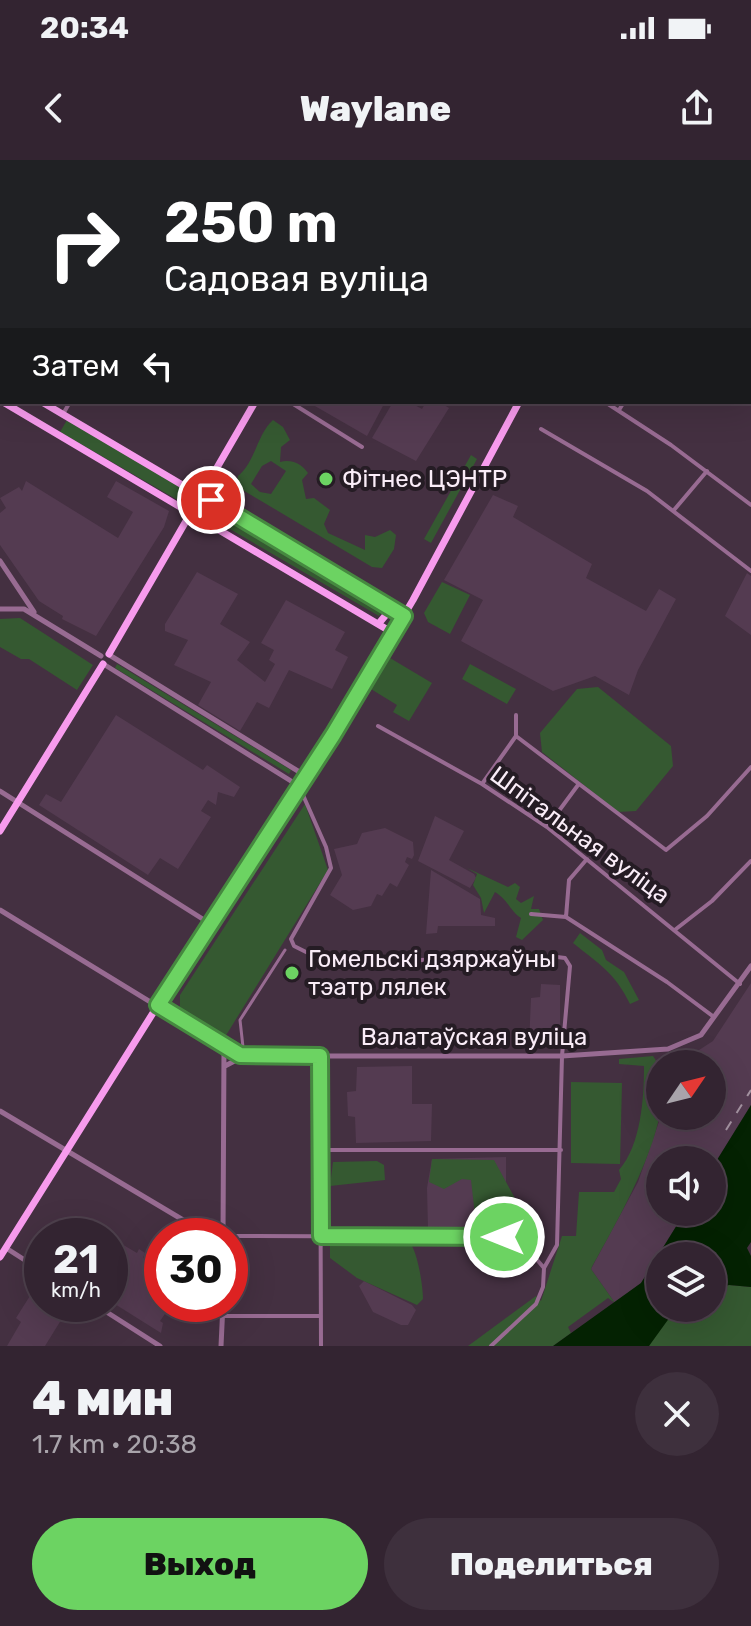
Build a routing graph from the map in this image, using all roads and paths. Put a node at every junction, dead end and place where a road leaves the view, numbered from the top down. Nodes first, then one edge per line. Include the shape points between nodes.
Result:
1 (7, 404) edge
2 (46, 404) edge
3 (69, 404) edge
4 (254, 404) edge
5 (293, 404) edge
6 (518, 404) edge
7 (608, 404) edge
8 (623, 404) edge
9 (619, 410) junction
10 (63, 414) junction
11 (541, 429) dead end
12 (53, 432) junction
13 (362, 447) dead end
14 (707, 471) junction
15 (195, 489) junction
16 (203, 494) junction
17 (211, 500) junction
18 (751, 505) edge
19 (184, 508) junction
20 (674, 510) junction
21 (196, 516) junction
22 (0, 561) edge
23 (751, 571) edge
24 (26, 600) junction
25 (388, 604) junction
26 (0, 609) edge
27 (24, 609) junction
28 (37, 616) junction
29 (404, 616) junction
30 (380, 622) junction
31 (393, 633) junction
32 (106, 659) junction
33 (191, 706) junction
34 (186, 714) junction
35 (516, 715) dead end
36 (378, 726) dead end
37 (514, 738) junction
38 (751, 767) edge
39 (294, 769) junction
40 (306, 776) junction
41 (289, 778) junction
42 (482, 784) junction
43 (578, 785) junction
44 (299, 786) junction
45 (0, 791) edge
46 (305, 798) junction
47 (17, 802) junction
48 (547, 827) junction
49 (0, 831) edge
50 (587, 859) junction
51 (751, 861) edge
52 (0, 910) edge
53 (531, 914) dead end
54 (566, 917) junction
55 (210, 923) junction
56 (676, 929) junction
57 (285, 950) dead end
58 (751, 966) edge
59 (740, 984) junction
60 (158, 1005) junction
61 (716, 1019) junction
62 (224, 1047) junction
63 (243, 1047) dead end
64 (246, 1056) junction
65 (320, 1056) junction
66 (562, 1056) junction
67 (224, 1067) junction
68 (0, 1111) edge
69 (321, 1150) junction
70 (561, 1150) junction
71 (66, 1151) junction
72 (180, 1218) edge
73 (223, 1218) edge
74 (248, 1236) edge
75 (321, 1236) junction
76 (6, 1248) junction
77 (0, 1257) edge
78 (24, 1260) edge
79 (544, 1268) junction
80 (248, 1316) edge
81 (321, 1316) junction
82 (122, 1322) edge
83 (223, 1322) edge
84 (160, 1346) edge
85 (221, 1346) edge
86 (321, 1346) edge
87 (491, 1346) edge

1 - 12 main road
2 - 10 main road
3 - 10 street
4 - 16 main road
5 - 13 street
6 - 29 main road
7 - 9 street
8 - 9 street
9 - 14 street
10 - 12 main road
10 - 15 main road
11 - 20 street
12 - 19 main road
14 - 18 street
14 - 20 street
15 - 16 main road
15 - 19 main road
16 - 17 main road
16 - 21 main road
17 - 21 main road
17 - 25 main road
19 - 21 main road
20 - 23 street
21 - 30 main road
21 - 32 main road
22 - 24 street
24 - 27 street
24 - 28 street
25 - 29 main road
25 - 30 main road via 390,610
26 - 27 street
27 - 28 street
28 - 32 street
29 - 31 main road
30 - 31 main road
31 - 40 main road
32 - 33 street
32 - 34 street
32 - 47 main road
33 - 34 street
33 - 39 street
34 - 41 street
35 - 37 street
36 - 42 street, Шпітальная вуліца
37 - 42 street
37 - 43 street
38 - 43 street via 671,849 661,849
39 - 40 street
39 - 41 street
40 - 44 main road
40 - 46 street
41 - 44 street
42 - 48 street, Шпітальная вуліца
43 - 48 street
44 - 46 street
44 - 55 main road
45 - 47 street
46 - 66 street via 331,868 291,939 294,946 326,962 565,958 570,966
47 - 49 main road
47 - 55 street
48 - 50 street, Шпітальная вуліца
50 - 54 street via 569,880
50 - 56 street, Шпітальная вуліца
51 - 56 street, Шпітальная вуліца
52 - 60 street, Валатаўская вуліца
53 - 54 street
54 - 61 street
55 - 60 main road
56 - 59 street, Шпітальная вуліца
57 - 63 street via 240,1020
58 - 59 street, Валатаўская вуліца
59 - 61 street, Валатаўская вуліца
60 - 62 street, Валатаўская вуліца
60 - 71 main road
61 - 66 street, Валатаўская вуліца via 682,1045
62 - 64 street, Валатаўская вуліца
62 - 67 street
64 - 65 street, Валатаўская вуліца
64 - 67 street
65 - 66 street, Валатаўская вуліца
65 - 69 street
66 - 70 street
67 - 73 street
68 - 71 street
69 - 70 street
69 - 75 street
70 - 79 street via 559,1232
71 - 72 street
71 - 76 main road
74 - 75 street
75 - 79 street via 504,1237 521,1241
75 - 81 street
76 - 77 main road
76 - 78 street
79 - 87 street via 536,1304
80 - 81 street
81 - 86 street
82 - 84 street
83 - 85 street

